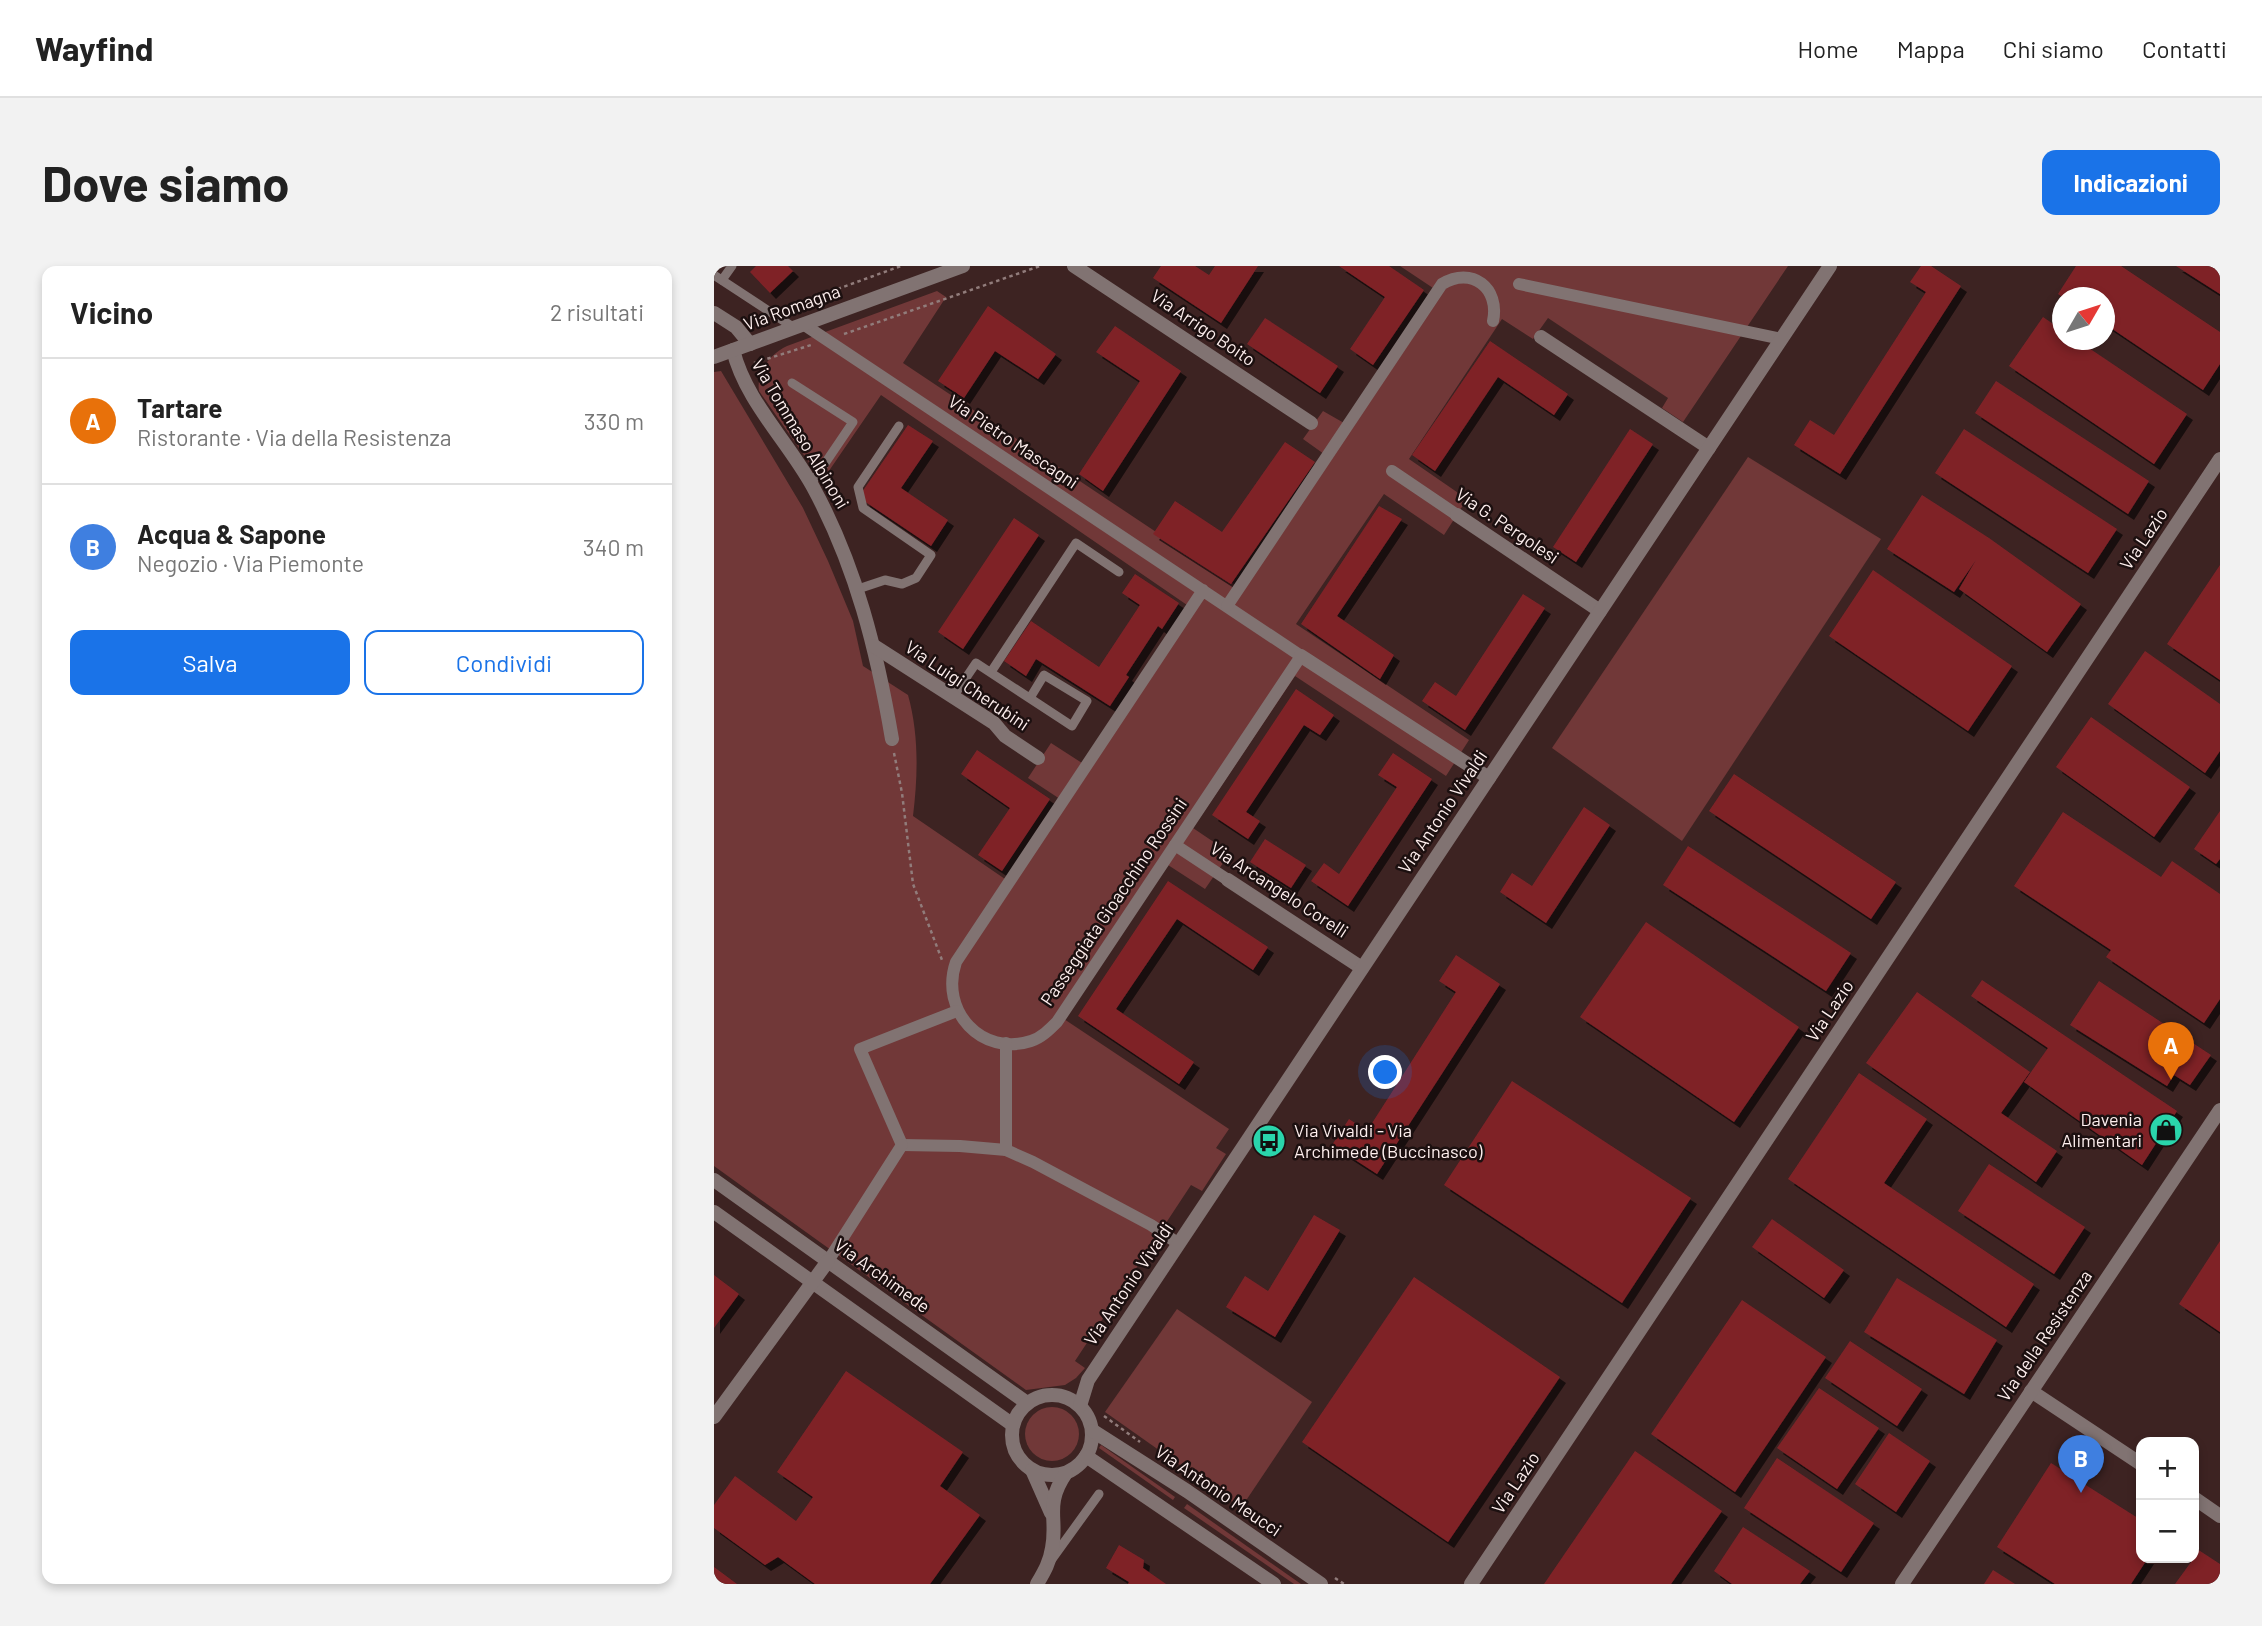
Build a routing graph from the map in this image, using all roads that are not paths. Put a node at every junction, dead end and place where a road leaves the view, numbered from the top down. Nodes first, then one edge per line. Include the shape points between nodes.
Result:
1 (732, 266) edge
2 (963, 266) edge
3 (1074, 266) edge
4 (1830, 266) edge
5 (1453, 271) edge
6 (718, 278) edge
7 (1519, 284) dead end
8 (714, 313) edge
9 (1493, 321) dead end
10 (798, 326) junction
11 (1541, 337) dead end
12 (1782, 339) junction
13 (750, 344) junction
14 (733, 350) junction
15 (714, 358) edge
16 (792, 383) dead end
17 (1311, 423) dead end
18 (899, 425) dead end
19 (1709, 449) junction
20 (2220, 459) edge
21 (1392, 471) dead end
22 (811, 484) junction
23 (1457, 515) joint
24 (1119, 572) dead end
25 (858, 589) junction
26 (1203, 590) junction
27 (1227, 606) junction
28 (1600, 611) junction
29 (874, 646) junction
30 (1301, 656) junction
31 (991, 672) junction
32 (954, 697) junction
33 (1030, 698) junction
34 (892, 739) road end
35 (1038, 758) dead end
36 (1489, 778) junction
37 (1175, 845) junction
38 (1228, 880) joint
39 (1362, 968) junction
40 (957, 1011) junction
41 (1006, 1043) junction
42 (2220, 1110) edge
43 (902, 1145) junction
44 (1006, 1150) junction
45 (714, 1180) edge
46 (714, 1212) edge
47 (1178, 1244) junction
48 (828, 1261) junction
49 (812, 1282) junction
50 (1088, 1380) junction
51 (2031, 1391) junction
52 (1066, 1397) junction
53 (1027, 1403) junction
54 (1080, 1406) junction
55 (714, 1418) edge
56 (1013, 1425) junction
57 (1093, 1432) junction
58 (1086, 1456) junction
59 (2136, 1461) edge
60 (1032, 1470) junction
61 (1066, 1473) junction
62 (1099, 1494) dead end
63 (2197, 1500) edge
64 (1051, 1514) junction
65 (2220, 1516) edge
66 (1047, 1566) junction
67 (1037, 1584) edge
68 (1274, 1584) edge
69 (1321, 1584) edge
70 (1471, 1584) edge
71 (1902, 1584) edge

1 - 6 lane
2 - 10 street, Via Romagna
3 - 17 street, Via Arrigo Boito
4 - 12 street, Via Antonio Vivaldi
5 - 9 street via 1488,288 1496,309
5 - 27 street
6 - 10 lane
7 - 12 street
8 - 13 street via 736,327
10 - 13 street, Via Romagna
10 - 26 street, Via Pietro Mascagni via 829,340
11 - 19 street
12 - 19 street, Via Antonio Vivaldi
13 - 14 street, Via Romagna
14 - 15 street, Via Romagna
14 - 22 street, Via Tommaso Albinoni via 753,397
16 - 22 lane via 853,422
18 - 25 lane via 858,486 863,508 931,555 916,579 902,584 885,580
19 - 28 street, Via Antonio Vivaldi
20 - 70 street, Via Lazio
21 - 23 street, Via G. Pergolesi
22 - 25 street, Via Tommaso Albinoni
23 - 28 street, Via G. Pergolesi
24 - 31 lane via 1076,543
25 - 29 street, Via Tommaso Albinoni
26 - 27 street
26 - 40 street via 964,947 951,982
27 - 30 street
28 - 36 street, Via Antonio Vivaldi
29 - 32 street, Via Luigi Cherubini
29 - 34 street, Via Tommaso Albinoni
30 - 36 street
30 - 37 street, Passeggiata Gioacchino Rossini
31 - 32 lane via 976,663
31 - 33 lane
32 - 35 street, Via Luigi Cherubini
33 - 33 lane via 1072,726 1087,701 1045,675
36 - 39 street, Via Antonio Vivaldi
37 - 38 street, Via Arcangelo Corelli
37 - 41 street, Passeggiata Gioacchino Rossini via 1057,1023 1032,1041
38 - 39 street, Via Arcangelo Corelli
39 - 47 street, Via Antonio Vivaldi
40 - 41 street via 966,1025 981,1035
40 - 43 street via 860,1049
41 - 44 street
42 - 51 street, Via della Resistenza
43 - 44 street
43 - 48 street
44 - 47 street
45 - 48 street, Via Archimede
46 - 49 street
47 - 50 street, Via Antonio Vivaldi
48 - 49 street
48 - 53 street, Via Archimede
49 - 55 street
49 - 56 street
50 - 52 street, Via Antonio Vivaldi
50 - 54 street, Via Antonio Vivaldi
51 - 59 street
51 - 71 street, Via della Resistenza
52 - 53 street via 1052,1394
52 - 54 street
53 - 56 street
54 - 57 street
56 - 60 street via 1015,1451
57 - 58 street
57 - 69 street, Via Antonio Meucci
58 - 61 street
58 - 68 street
60 - 61 street
60 - 64 street
61 - 64 street
62 - 66 lane
63 - 65 street
64 - 66 street via 1053,1546
66 - 67 street

